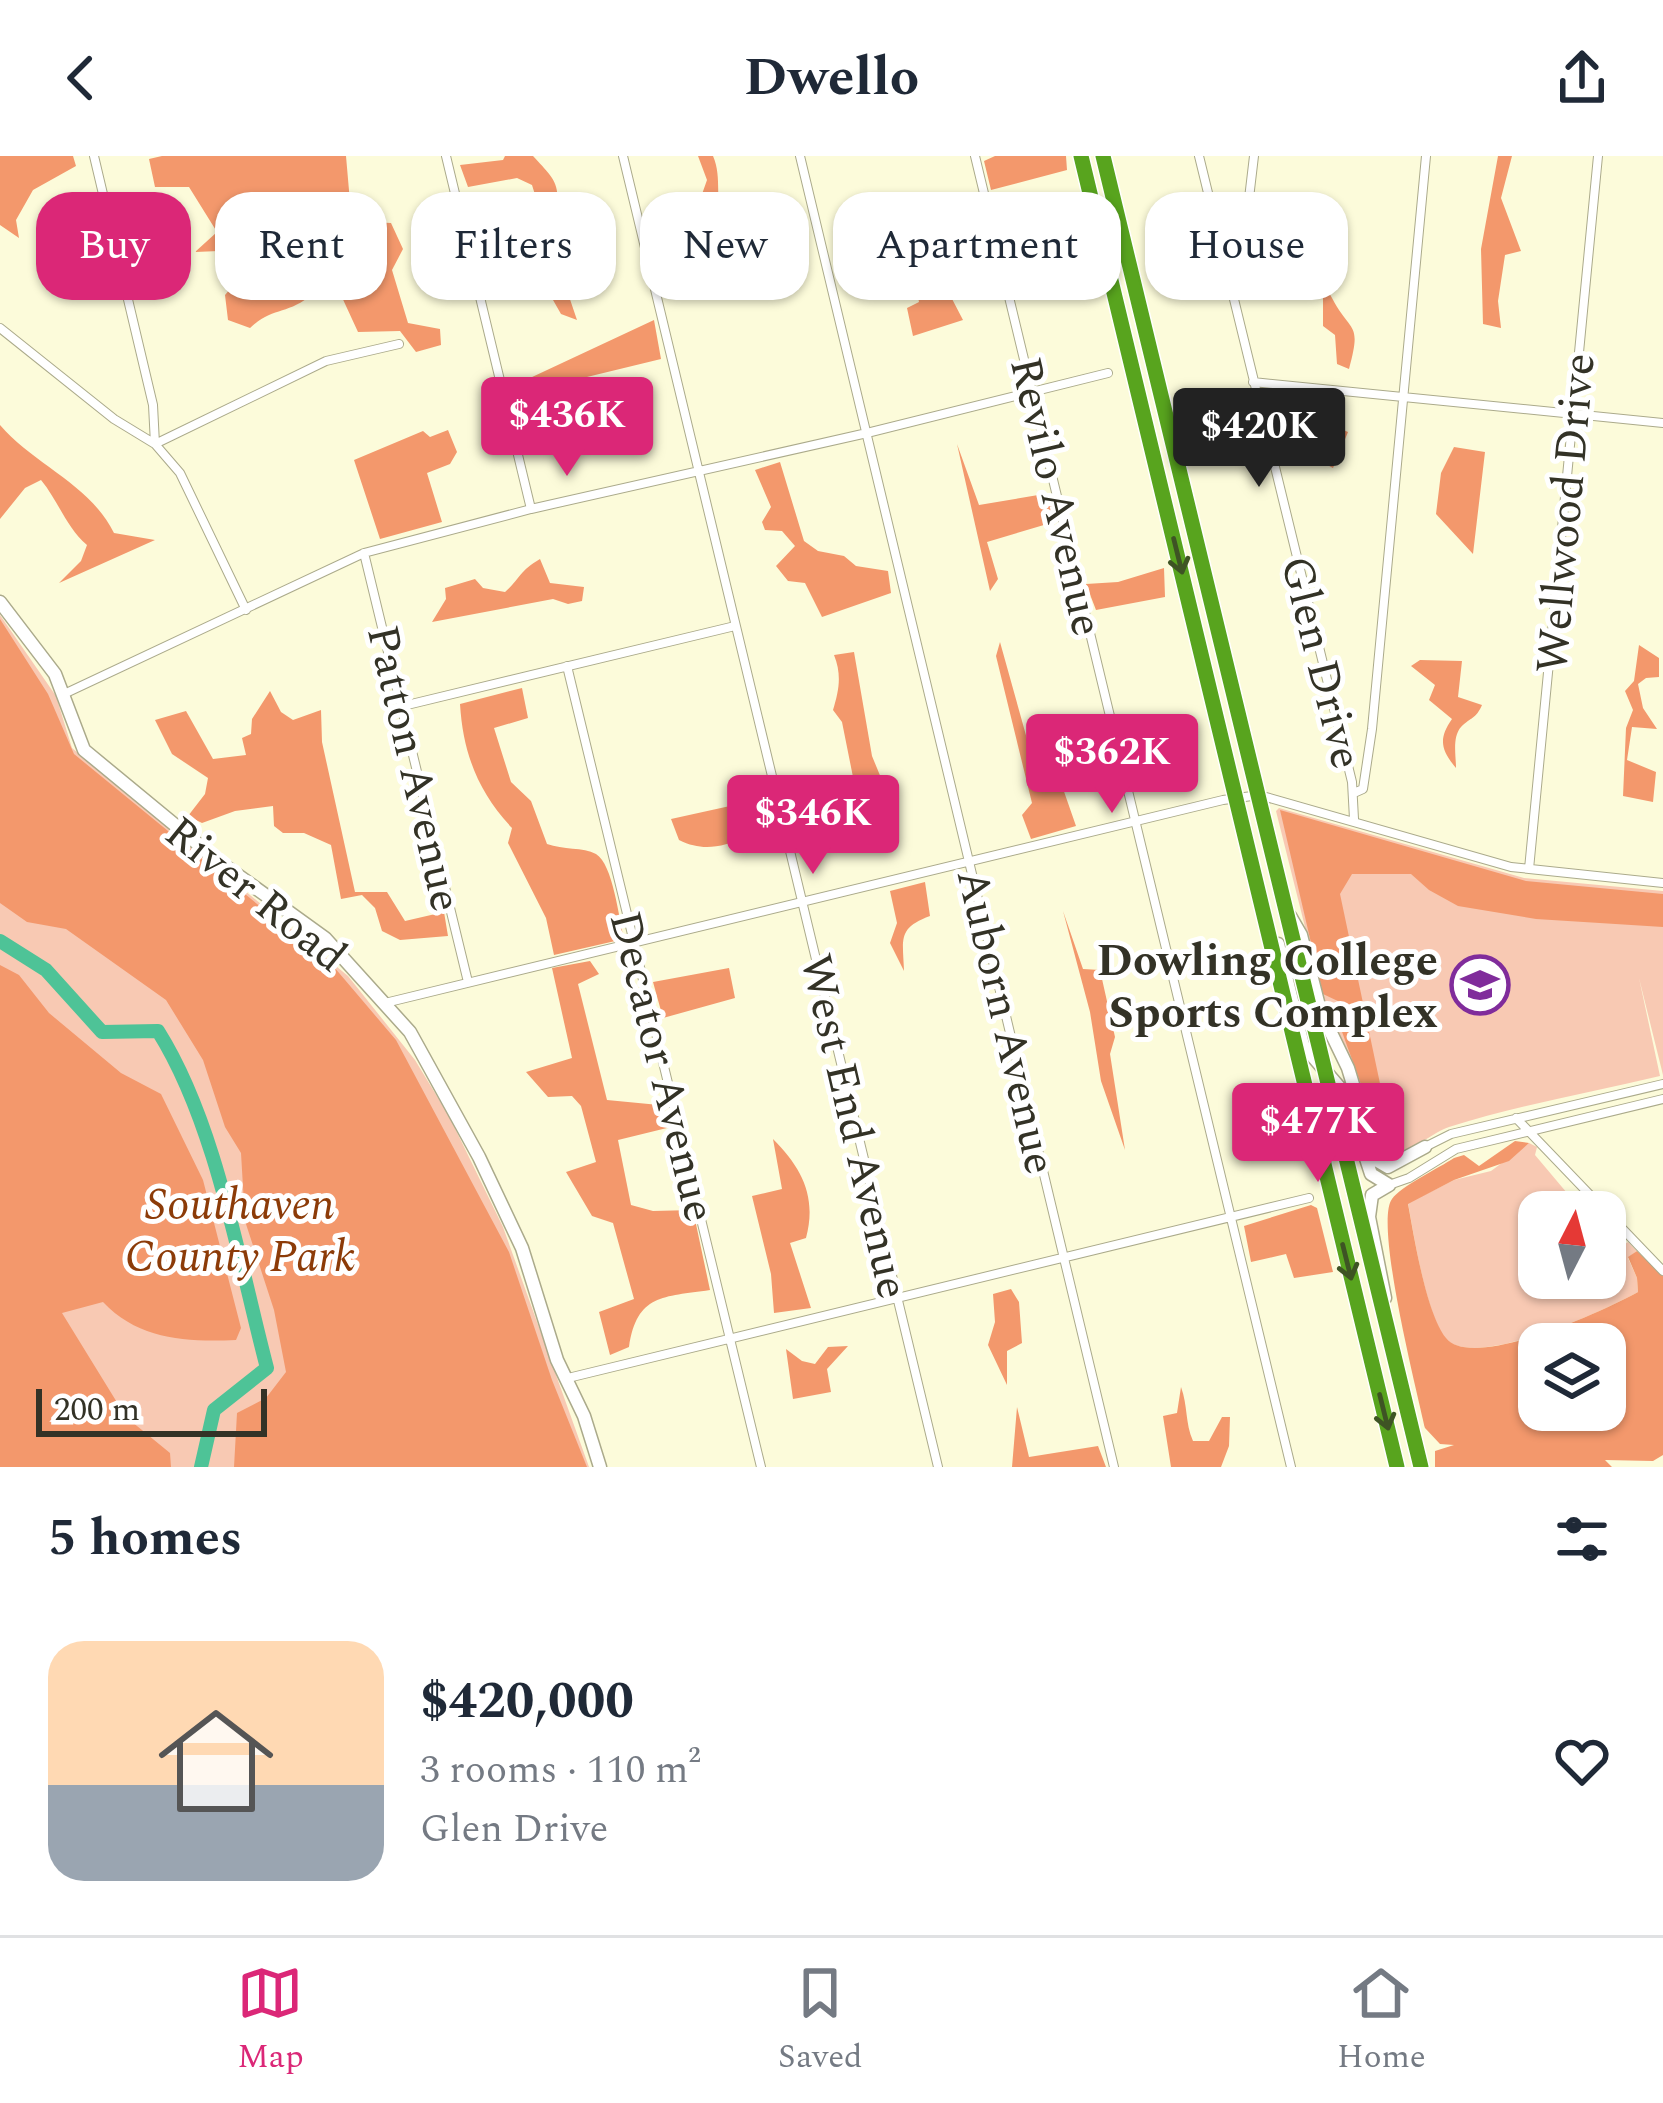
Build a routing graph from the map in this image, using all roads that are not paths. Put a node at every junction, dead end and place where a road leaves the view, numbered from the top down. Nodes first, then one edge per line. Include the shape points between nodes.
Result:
1 (94, 156) edge
2 (446, 156) edge
3 (622, 156) edge
4 (800, 156) edge
5 (975, 156) edge
6 (1082, 156) edge
7 (1103, 156) edge
8 (1198, 156) edge
9 (1254, 156) edge
10 (1426, 156) edge
11 (1598, 156) edge
12 (1207, 192) edge
13 (1250, 192) edge
14 (1234, 300) edge
15 (0, 328) edge
16 (399, 344) dead end
17 (1108, 373) dead end
18 (1253, 382) junction
19 (1034, 389) junction
20 (1402, 398) junction
21 (1574, 414) junction
22 (1663, 423) edge
23 (867, 433) junction
24 (155, 444) junction
25 (699, 471) junction
26 (531, 509) junction
27 (364, 553) junction
28 (0, 602) edge
29 (246, 610) junction
30 (735, 626) junction
31 (567, 666) junction
32 (64, 694) junction
33 (403, 706) junction
34 (1354, 793) junction
35 (1248, 796) junction
36 (1354, 819) junction
37 (1136, 821) junction
38 (970, 862) junction
39 (1529, 869) junction
40 (1663, 883) edge
41 (802, 902) junction
42 (1287, 914) junction
43 (1265, 918) junction
44 (634, 943) junction
45 (468, 982) junction
46 (384, 1003) junction
47 (1324, 1067) junction
48 (1663, 1084) edge
49 (1627, 1092) junction
50 (1663, 1100) edge
51 (1631, 1107) junction
52 (1516, 1118) junction
53 (1529, 1131) junction
54 (1425, 1148) junction
55 (1374, 1178) junction
56 (1353, 1184) junction
57 (1389, 1184) junction
58 (1309, 1198) dead end
59 (1231, 1217) junction
60 (1336, 1217) junction
61 (1064, 1257) junction
62 (1663, 1270) edge
63 (897, 1297) junction
64 (1385, 1320) junction
65 (730, 1337) junction
66 (568, 1378) junction
67 (600, 1467) edge
68 (761, 1467) edge
69 (938, 1467) edge
70 (1114, 1467) edge
71 (1291, 1467) edge
72 (1397, 1467) edge
73 (1421, 1467) edge

1 - 24 street via 153,405
2 - 26 street
3 - 25 street, West End Avenue
4 - 23 street, Auborn Avenue
5 - 19 street, Revilo Avenue
6 -> 35 highway
7 - 35 highway
8 - 12 street, Glen Drive
9 - 13 street
10 - 20 street
11 - 21 street, Wellwood Drive
14 - 18 street, Glen Drive
15 - 24 street
16 - 24 street via 326,361
17 - 19 street
18 - 20 street
18 - 34 street, Glen Drive
19 - 23 street
19 - 37 street, Revilo Avenue
20 - 21 street
20 - 34 street via 1366,776
21 - 22 street
21 - 39 street, Wellwood Drive
23 - 25 street
23 - 38 street, Auborn Avenue
24 - 29 street via 180,473
25 - 26 street
25 - 30 street, West End Avenue
26 - 27 street
27 - 29 street
27 - 33 street, Patton Avenue
28 - 32 street, River Road
29 - 32 street
30 - 31 street
30 - 41 street, West End Avenue
31 - 33 street
31 - 44 street, Decator Avenue
32 - 46 street, River Road via 84,750 325,938
33 - 45 street, Patton Avenue
34 - 36 street, Glen Drive
35 - 36 street
35 - 37 street
35 - 42 highway
35 - 43 highway
36 - 39 street
37 - 38 street
37 - 59 street, Revilo Avenue
38 - 41 street
38 - 61 street, Auborn Avenue
39 - 40 street
41 - 44 street
41 - 63 street, West End Avenue
42 - 47 highway
42 - 54 street via 1378,1163 1388,1167
43 - 47 street via 1304,1045
43 - 60 highway
44 - 45 street
44 - 65 street, Decator Avenue
45 - 46 street
46 - 66 street, River Road via 410,1032 479,1156
47 - 55 street via 1345,1094
47 - 56 highway
48 - 49 street
49 - 51 street
49 - 52 street
50 - 51 street
51 - 53 street
52 - 53 street
52 - 54 street via 1451,1133
53 - 57 street via 1446,1152
53 - 62 street
54 - 55 street
55 - 56 street
55 - 57 street
56 - 60 street via 1340,1196
56 - 64 highway
57 - 64 street via 1372,1195 1369,1217
58 - 59 street
59 - 61 street
59 - 71 street, Revilo Avenue
60 -> 72 highway
61 - 63 street
61 - 70 street, Auborn Avenue
63 - 65 street
63 - 69 street, West End Avenue
64 - 73 highway
65 - 66 street
65 - 68 street, Decator Avenue
66 - 67 street, River Road

